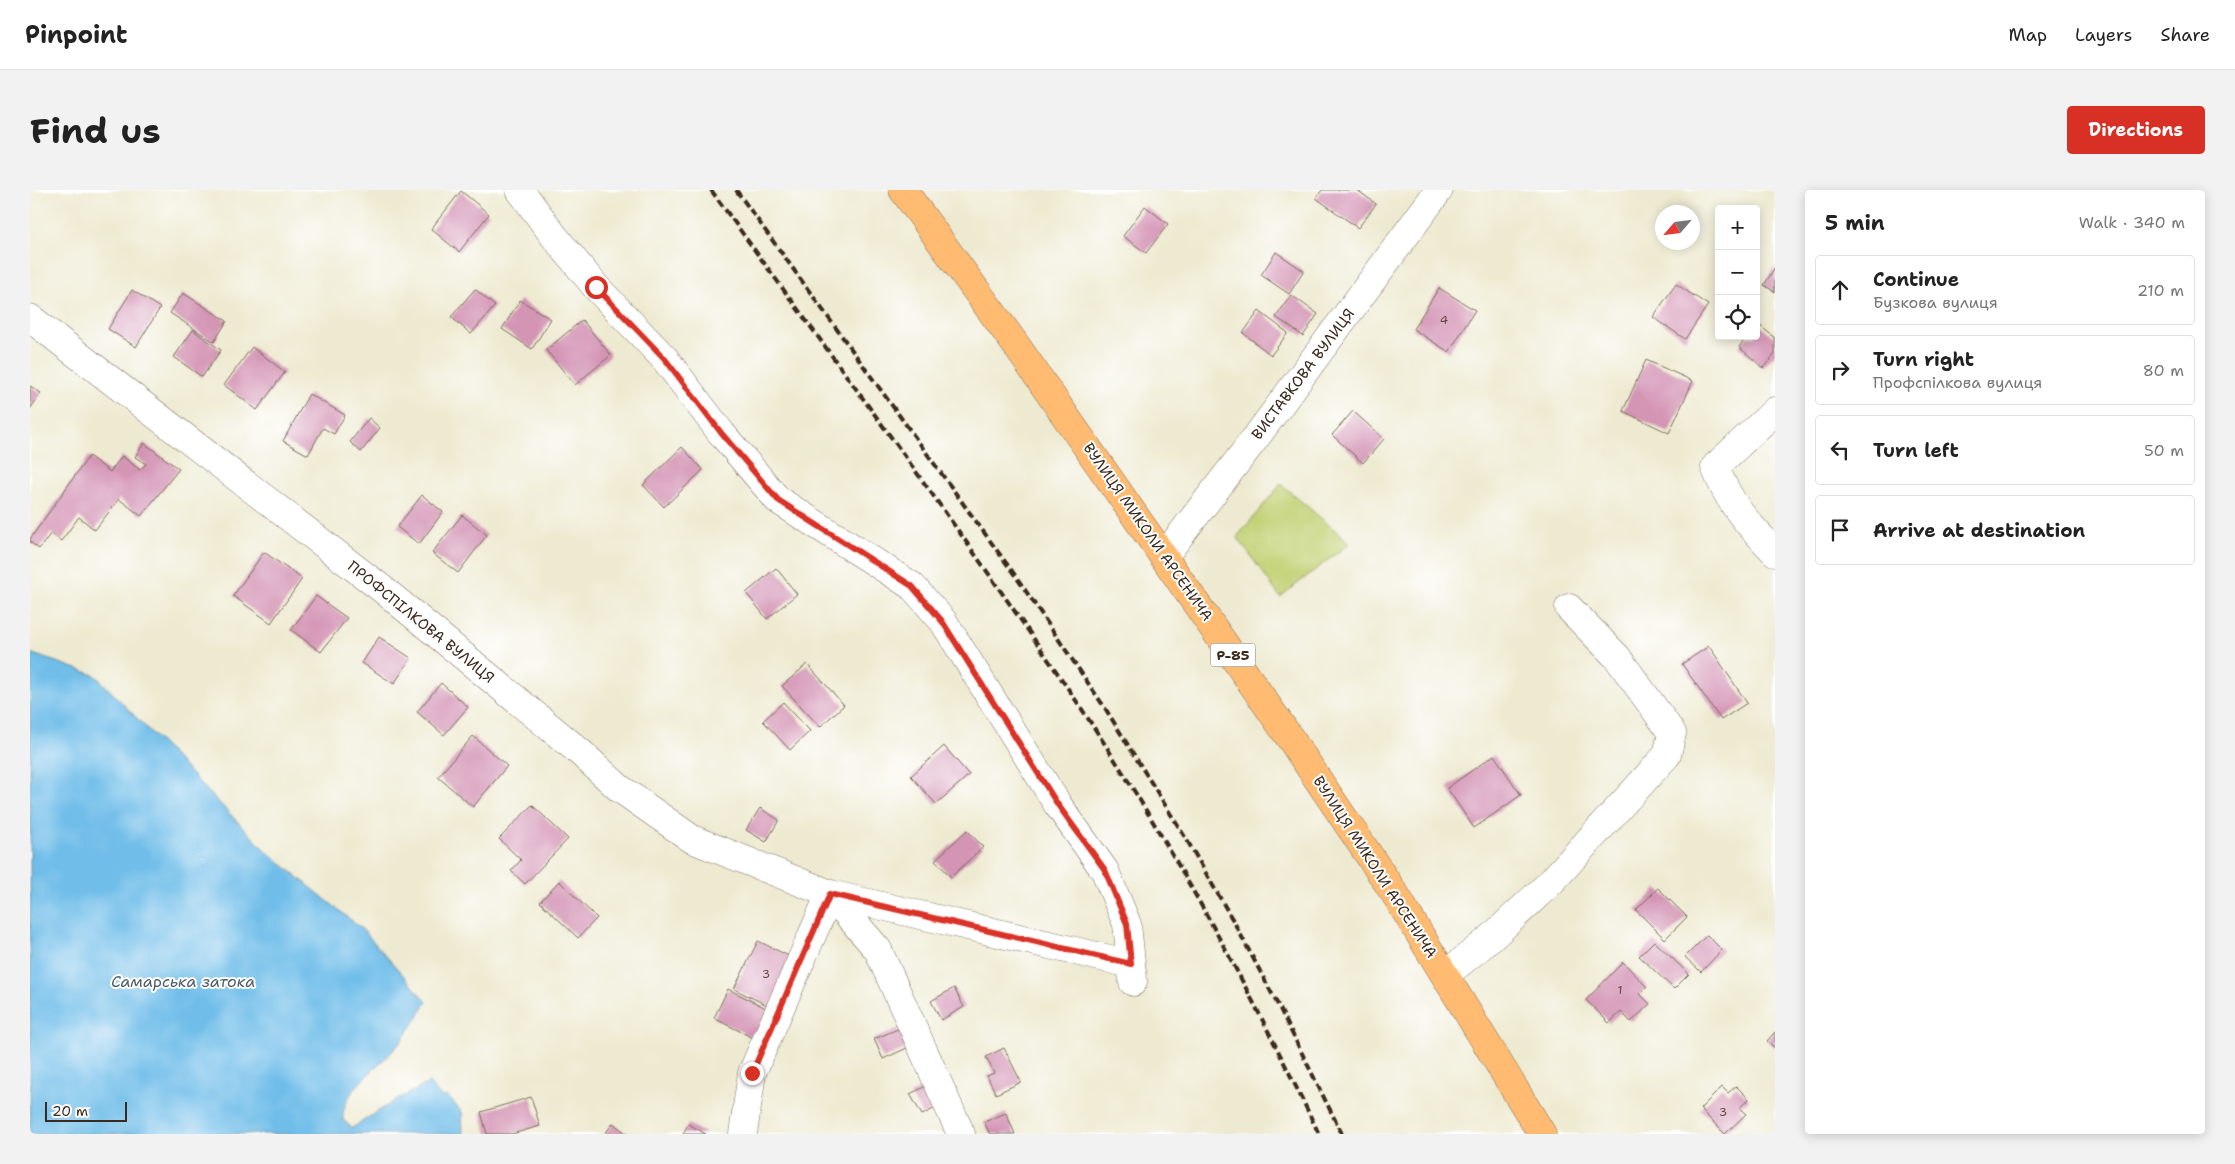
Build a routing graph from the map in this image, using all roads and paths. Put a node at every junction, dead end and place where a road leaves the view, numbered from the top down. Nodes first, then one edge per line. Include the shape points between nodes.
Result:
1 (520, 190) edge
2 (904, 190) edge
3 (1439, 190) edge
4 (30, 318) edge
5 (1775, 411) edge
6 (1775, 552) edge
7 (1165, 555) junction
8 (1569, 608) dead end
9 (830, 894) junction
10 (1445, 975) junction
11 (743, 1134) edge
12 (961, 1134) edge
13 (1542, 1134) edge

1 - 9 street, ПРОФСПІЛКОВА ВУЛИЦЯ via 596,287 665,359 778,500 912,586 942,621 1058,805 1105,870 1127,924 1132,973
2 - 7 main road, ВУЛИЦЯ МИКОЛИ АРСЕНИЧА / Р-85
3 - 7 street, ВИСТАВКОВА ВУЛИЦЯ
4 - 9 street, ПРОФСПІЛКОВА ВУЛИЦЯ via 386,592 619,788 692,838
5 - 6 street via 1715,468 1743,519
7 - 10 main road, ВУЛИЦЯ МИКОЛИ АРСЕНИЧА / Р-85 via 1396,894
8 - 10 street via 1617,658 1672,733 1667,755 1551,882 1491,938
9 - 11 street via 752,1073
9 - 12 street, ПРОФСПІЛКОВА ВУЛИЦЯ via 878,950
10 - 13 main road, ВУЛИЦЯ МИКОЛИ АРСЕНИЧА / Р-85

